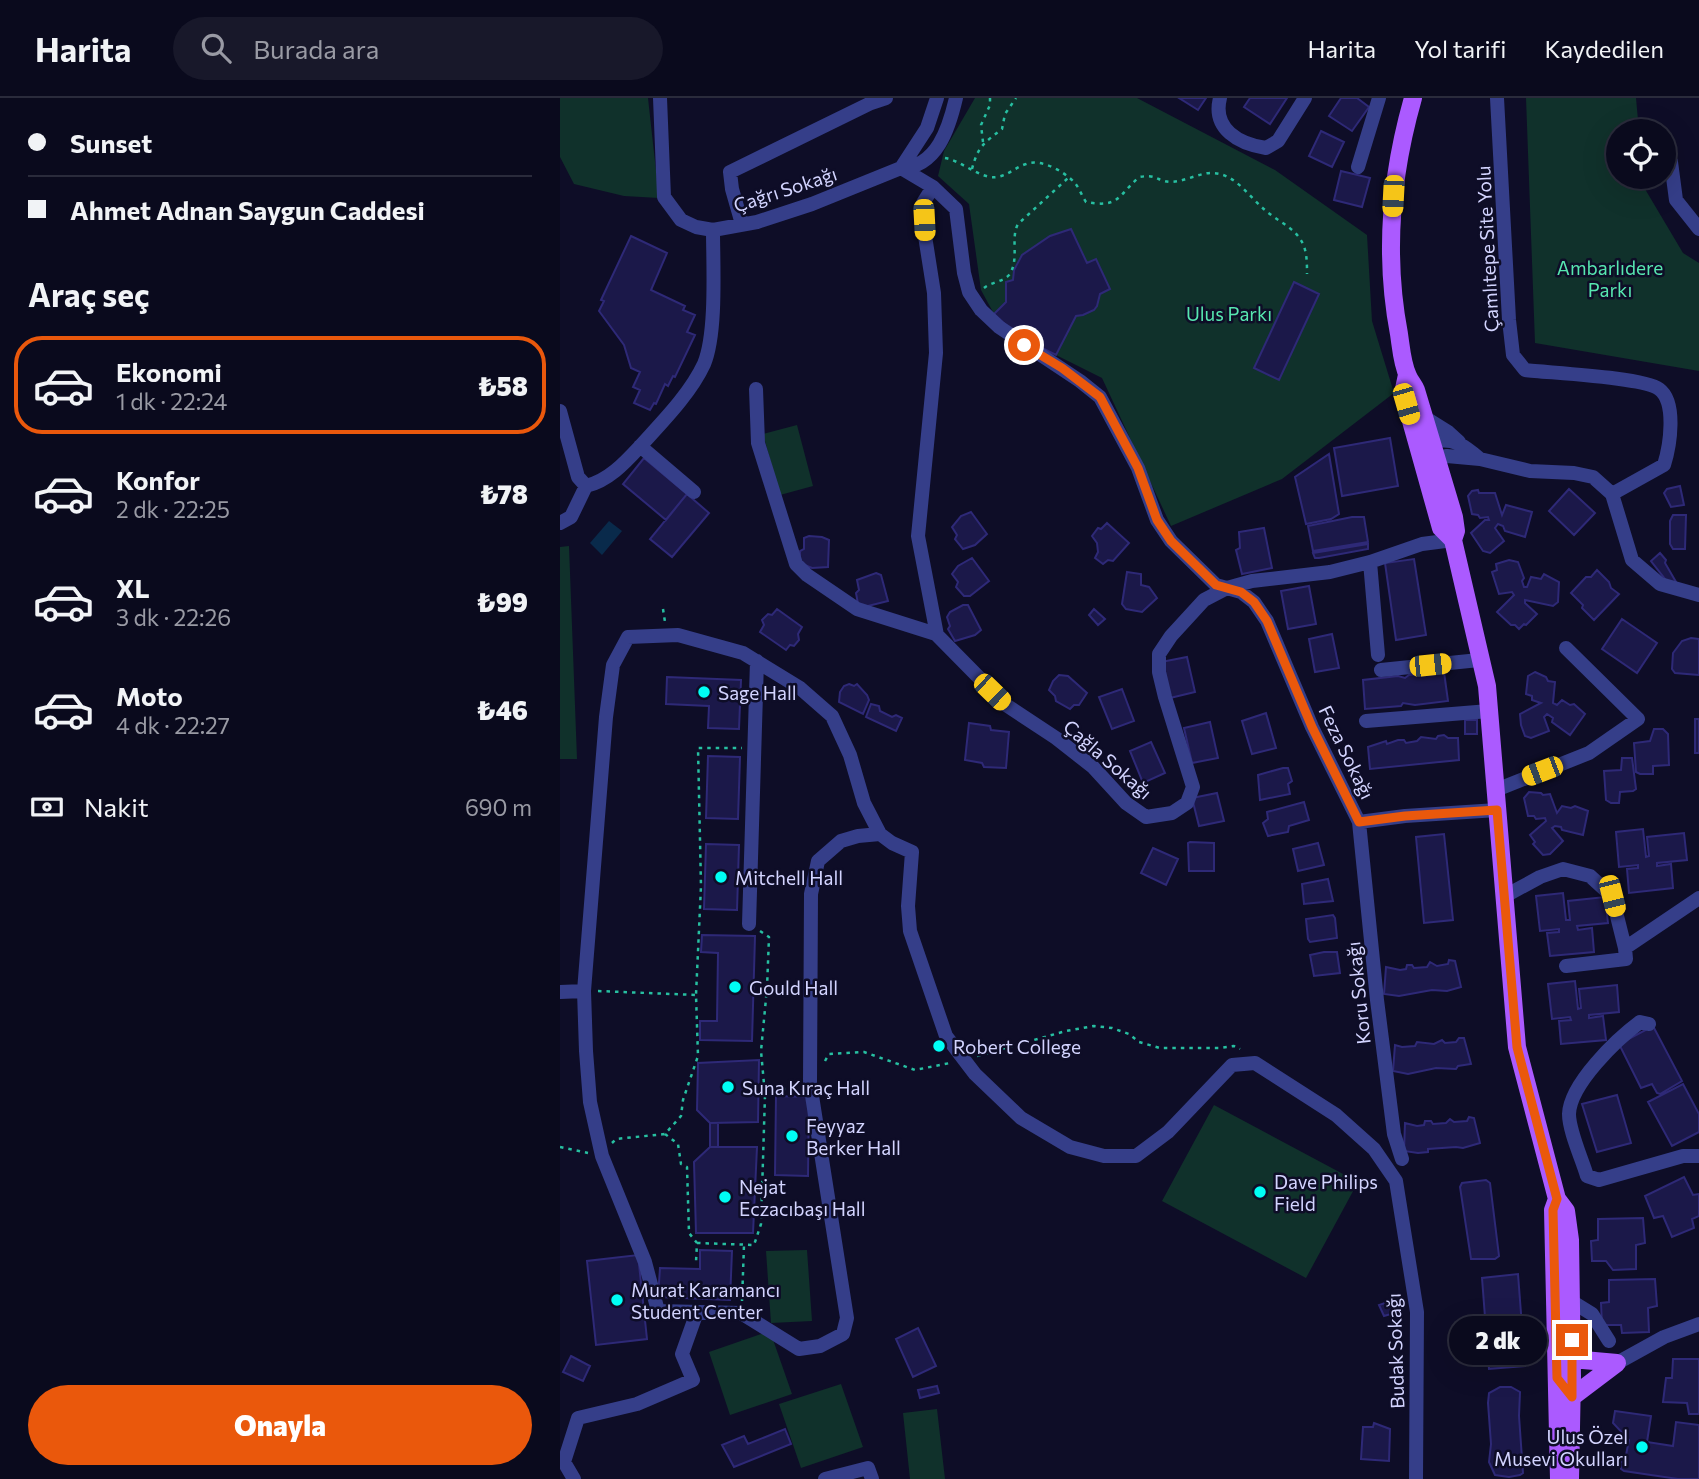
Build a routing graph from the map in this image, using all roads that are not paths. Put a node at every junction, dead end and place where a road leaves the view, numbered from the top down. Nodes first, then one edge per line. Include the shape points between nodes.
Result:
1 (660, 98) edge
2 (886, 98) edge
3 (937, 98) edge
4 (956, 98) edge
5 (1220, 98) edge
6 (1305, 98) edge
7 (1379, 98) edge
8 (1413, 98) edge
9 (1497, 98) edge
10 (870, 100) edge
11 (1358, 167) dead end
12 (901, 169) junction
13 (933, 187) junction
14 (1675, 189) edge
15 (742, 224) junction
16 (1699, 229) edge
17 (713, 230) junction
18 (1407, 375) junction
19 (756, 389) dead end
20 (560, 411) edge
21 (1424, 418) junction
22 (1459, 442) junction
23 (639, 446) junction
24 (1428, 452) junction
25 (1480, 459) junction
26 (586, 486) junction
27 (694, 492) dead end
28 (1612, 494) junction
29 (560, 523) edge
30 (1453, 540) junction
31 (1370, 562) junction
32 (1227, 588) junction
33 (1699, 595) edge
34 (937, 635) junction
35 (1566, 648) dead end
36 (1378, 655) dead end
37 (1479, 660) junction
38 (757, 661) junction
39 (1381, 670) dead end
40 (1489, 711) junction
41 (1366, 721) dead end
42 (1496, 790) junction
43 (1497, 810) junction
44 (1359, 822) junction
45 (880, 834) junction
46 (1505, 896) junction
47 (1699, 898) edge
48 (749, 924) road end
49 (1625, 948) junction
50 (1566, 967) dead end
51 (584, 991) junction
52 (562, 992) edge
53 (1649, 1024) dead end
54 (1699, 1156) edge
55 (1402, 1159) dead end
56 (1557, 1199) junction
57 (1571, 1301) junction
58 (697, 1312) junction
59 (1699, 1324) edge
60 (1609, 1341) dead end
61 (1572, 1359) junction
62 (1616, 1363) junction
63 (1557, 1378) junction
64 (1572, 1397) junction
65 (573, 1479) edge
66 (825, 1479) edge
67 (872, 1479) edge
68 (1416, 1479) edge
69 (1559, 1479) edge
70 (1570, 1479) edge

1 - 17 street, Çağrı Sokağı via 664,197 681,220
2 - 10 street
3 - 12 street via 927,128
4 - 12 street, Çağrı Sokağı via 944,136 931,155 913,168
5 - 6 street via 1217,111 1226,130 1252,146 1266,148 1278,141
7 - 11 street
8 - 18 main road via 1393,196 1390,260
9 - 28 street, Çamlıtepe Site Yolu via 1513,355 1525,370 1635,381 1659,388 1670,403 1670,447 1664,466
10 - 15 street via 730,172
12 - 13 street, Feza Sokağı
12 - 15 street, Çağrı Sokağı via 811,204
13 - 32 street, Feza Sokağı via 956,209 964,273 981,310 1100,397 1138,468 1157,520 1195,566 1216,585
13 - 34 street via 923,203 936,353 918,536
14 - 16 street via 1676,200
15 - 17 street, Çağrı Sokağı
17 - 23 street via 709,349 679,401
18 - 21 main road
18 - 24 main road via 1404,389
19 - 34 street, Çağla Sokağı via 758,443 796,564 857,609
20 - 26 street via 578,477
21 - 22 street
21 - 24 main road
22 - 24 street via 1440,440
22 - 25 street
23 - 26 street via 618,468
23 - 27 street
24 - 25 street
24 - 30 main road via 1441,528
25 - 28 street via 1530,471 1592,477
26 - 29 street via 571,517
28 - 33 street via 1632,559 1660,584
30 - 31 street, Çağla Sokağı via 1422,544
30 - 37 main road
31 - 32 street, Çağla Sokağı
31 - 36 street
32 - 34 street, Çağla Sokağı via 1204,600 1159,654 1165,697 1193,787 1187,803 1172,813 1146,817 1126,803 1093,767 1006,705
32 - 44 street, Feza Sokağı via 1248,597 1267,621
35 - 42 street via 1638,719 1589,753
37 - 39 street
37 - 40 main road
38 - 45 street via 800,688 832,716
38 - 48 street
38 - 51 street via 677,635 654,635 628,637 613,665
40 - 41 street
40 - 42 main road
42 - 43 main road
43 - 44 street, Feza Sokağı
43 - 46 main road
44 - 55 street, Koru Sokağı via 1394,1134
45 - 58 street via 841,841 818,861 811,894 810,1079 847,1318 843,1334 820,1346 799,1349 741,1313
45 - 68 street, Budak Sokağı via 912,852 910,930 946,1036 975,1074 1021,1118 1070,1147 1104,1156 1136,1156 1168,1132 1232,1065 1255,1063 1336,1115 1374,1149 1396,1181 1417,1312
46 - 49 street via 1563,869 1590,876 1612,896
46 - 56 main road via 1517,1047
47 - 49 street
49 - 50 street via 1626,959
51 - 52 street
51 - 58 street via 590,1102 602,1156 645,1262 658,1311
53 - 54 street via 1640,1022 1616,1043 1570,1104 1569,1118 1587,1176 1599,1181 1683,1156
56 - 57 main road via 1566,1211 1570,1240
56 - 63 main road via 1553,1219
57 - 60 street via 1592,1314
57 - 61 main road
58 - 65 street via 682,1354 693,1380 637,1404 578,1418 564,1462
59 - 62 street
61 - 62 main road
61 - 63 main road
61 - 64 main road
62 - 64 main road
63 - 64 main road
63 - 69 main road
64 - 70 main road
66 - 67 street via 868,1468

